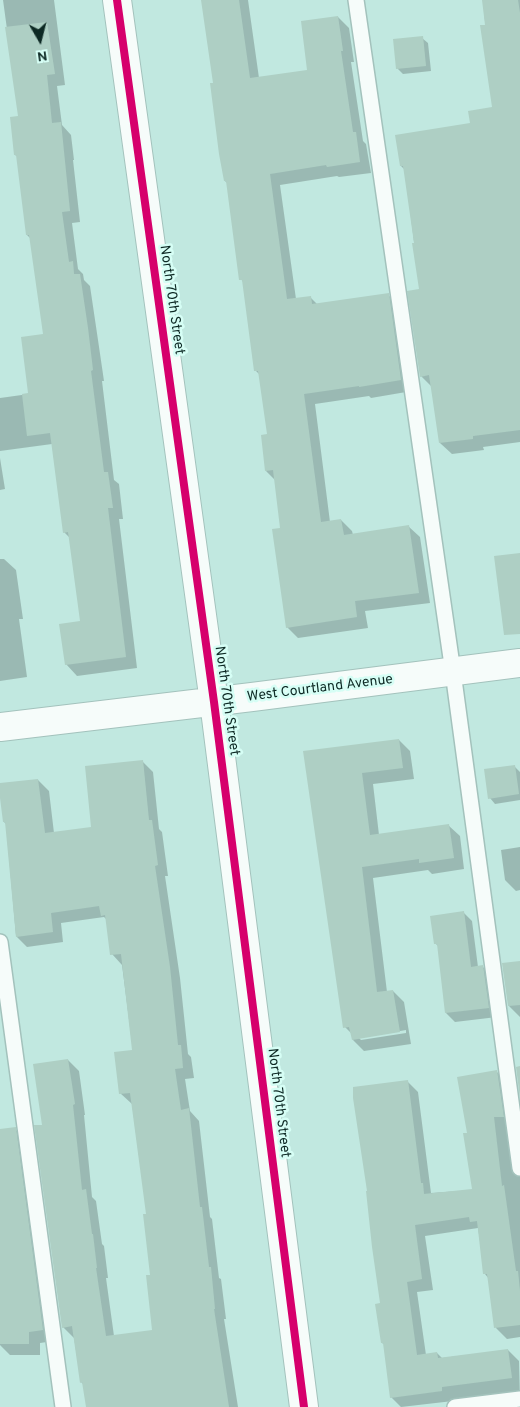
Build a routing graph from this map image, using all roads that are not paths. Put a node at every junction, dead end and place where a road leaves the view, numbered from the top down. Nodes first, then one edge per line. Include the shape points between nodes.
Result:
1 (117, 0) edge
2 (356, 0) edge
3 (520, 663) edge
4 (453, 672) junction
5 (214, 702) junction
6 (0, 727) edge
7 (0, 942) edge
8 (520, 1168) edge
9 (520, 1399) edge
10 (63, 1407) edge
11 (304, 1407) edge
12 (455, 1407) edge

1 - 5 street, North 70th Street
2 - 4 lane
3 - 4 street, West Courtland Avenue
4 - 5 street, West Courtland Avenue
4 - 8 lane
5 - 6 street, West Courtland Avenue
5 - 11 street, North 70th Street
7 - 10 lane
9 - 12 lane

